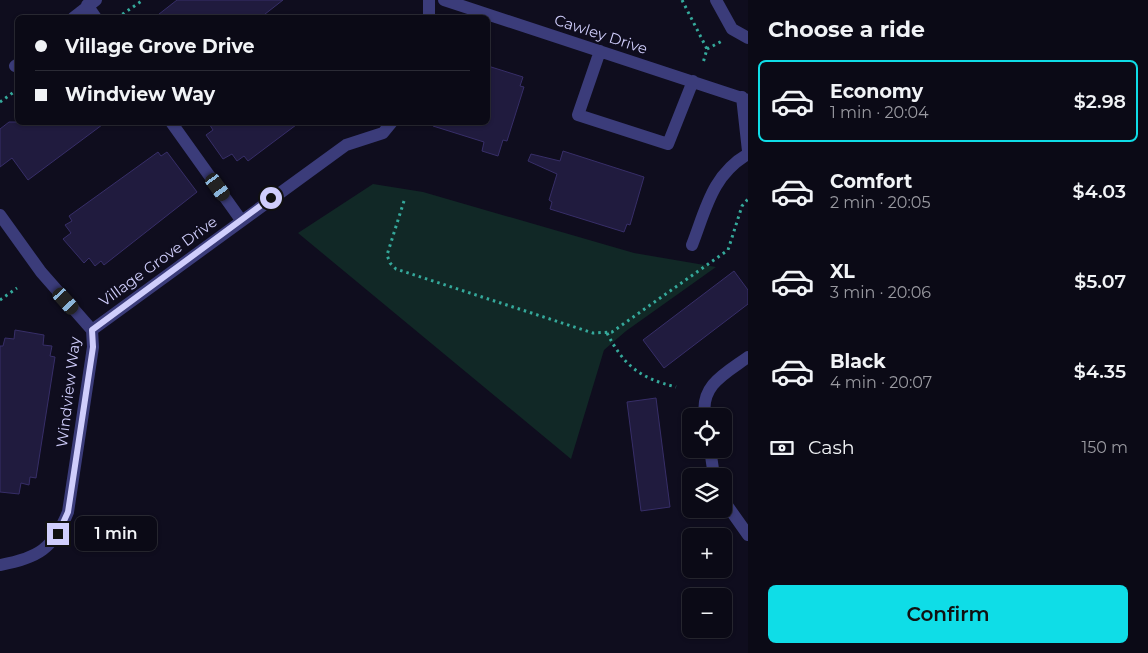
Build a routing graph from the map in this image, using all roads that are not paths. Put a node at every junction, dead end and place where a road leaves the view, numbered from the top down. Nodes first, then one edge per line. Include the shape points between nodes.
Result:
1 (429, 0) edge
2 (444, 0) edge
3 (716, 0) edge
4 (92, 3) edge
5 (77, 15) edge
6 (429, 15) edge
7 (490, 15) edge
8 (490, 15) edge
9 (748, 38) edge
10 (600, 51) junction
11 (692, 81) junction
12 (745, 99) edge
13 (173, 125) edge
14 (390, 125) edge
15 (748, 153) edge
16 (0, 215) edge
17 (241, 220) junction
18 (692, 245) dead end
19 (92, 330) junction
20 (748, 357) edge
21 (705, 408) edge
22 (732, 512) edge
23 (748, 535) edge
24 (0, 565) edge

1 - 6 street
2 - 8 street, Cawley Drive
3 - 9 street via 732,29
4 - 5 street
7 - 10 street, Cawley Drive
10 - 11 street, Cawley Drive
10 - 11 street via 578,115 587,118 668,144
11 - 12 street, Cawley Drive
12 - 15 street
13 - 17 street
14 - 17 street, Village Grove Drive via 383,133 346,145
15 - 18 street via 734,162 718,180
16 - 19 street, Windview Way via 40,272
17 - 19 street, Village Grove Drive
19 - 24 street, Windview Way via 93,347 68,512 58,534 42,552
20 - 21 street via 712,384 706,395
22 - 23 street

